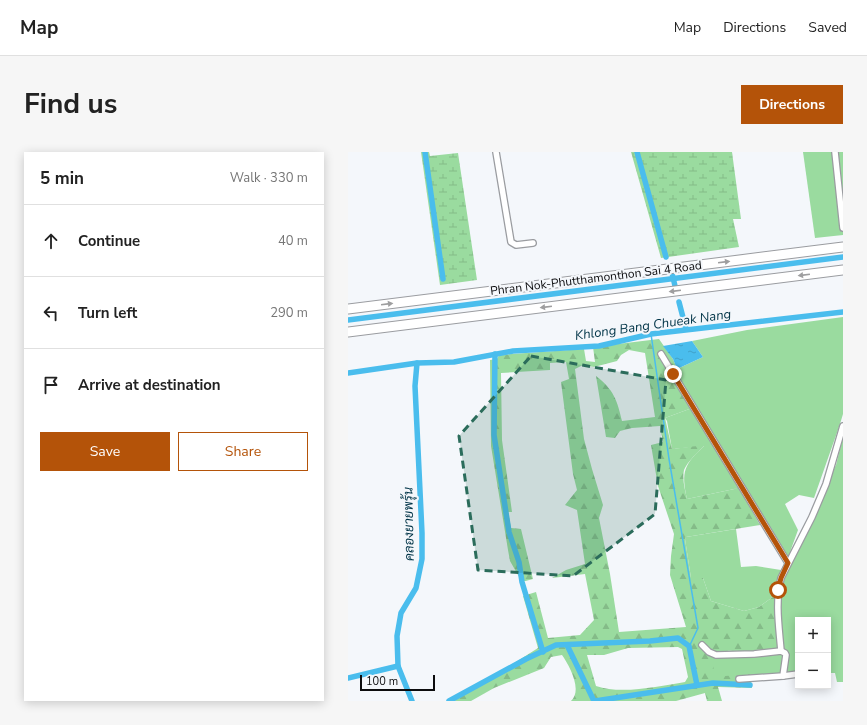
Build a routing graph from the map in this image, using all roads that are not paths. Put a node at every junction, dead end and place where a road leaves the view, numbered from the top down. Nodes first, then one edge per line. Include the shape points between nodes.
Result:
1 (496, 152) edge
2 (835, 152) edge
3 (843, 228) edge
4 (533, 243) dead end
5 (843, 247) edge
6 (843, 270) edge
7 (348, 309) edge
8 (348, 332) edge
9 (661, 354) dead end
10 (843, 426) edge
11 (788, 563) junction
12 (702, 645) dead end
13 (781, 651) junction
14 (795, 674) edge
15 (783, 676) junction
16 (739, 678) dead end

1 - 4 street via 512,242 516,245
2 - 3 street
7 -> 5 main road, Phran Nok-Phutthamonthon Sai 4 Road
6 -> 8 main road, Phran Nok-Phutthamonthon Sai 4 Road
9 - 11 street
10 - 11 street via 826,484
11 - 13 street via 781,578 778,595
12 - 13 street via 716,655
13 - 15 street via 786,655
14 - 15 street
15 - 16 street

